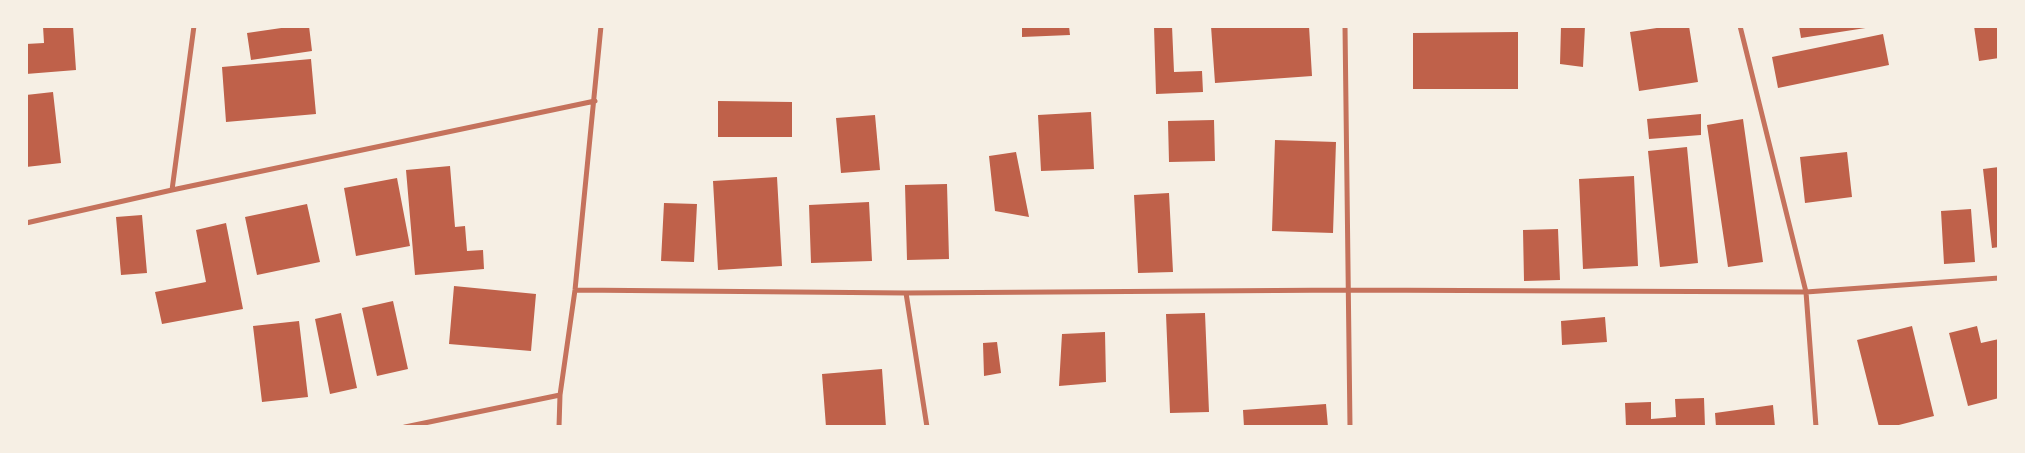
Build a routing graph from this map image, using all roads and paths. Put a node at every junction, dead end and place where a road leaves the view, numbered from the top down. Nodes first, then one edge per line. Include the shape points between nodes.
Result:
1 (194, 26) edge
2 (602, 26) edge
3 (1345, 26) edge
4 (1740, 26) edge
5 (595, 101) junction
6 (172, 190) junction
7 (26, 223) edge
8 (1999, 278) edge
9 (575, 290) junction
10 (1349, 290) junction
11 (1806, 292) junction
12 (906, 293) junction
13 (560, 395) junction
14 (405, 427) edge
15 (559, 427) edge
16 (927, 427) edge
17 (1350, 427) edge
18 (1816, 427) edge

1 - 6 street
2 - 5 street
3 - 10 street
4 - 11 street
5 - 6 street
5 - 9 street
6 - 7 street
8 - 11 street
9 - 12 street
9 - 13 street
10 - 11 street
10 - 12 street
10 - 17 street
11 - 18 street
12 - 16 street
13 - 14 street
13 - 15 street

